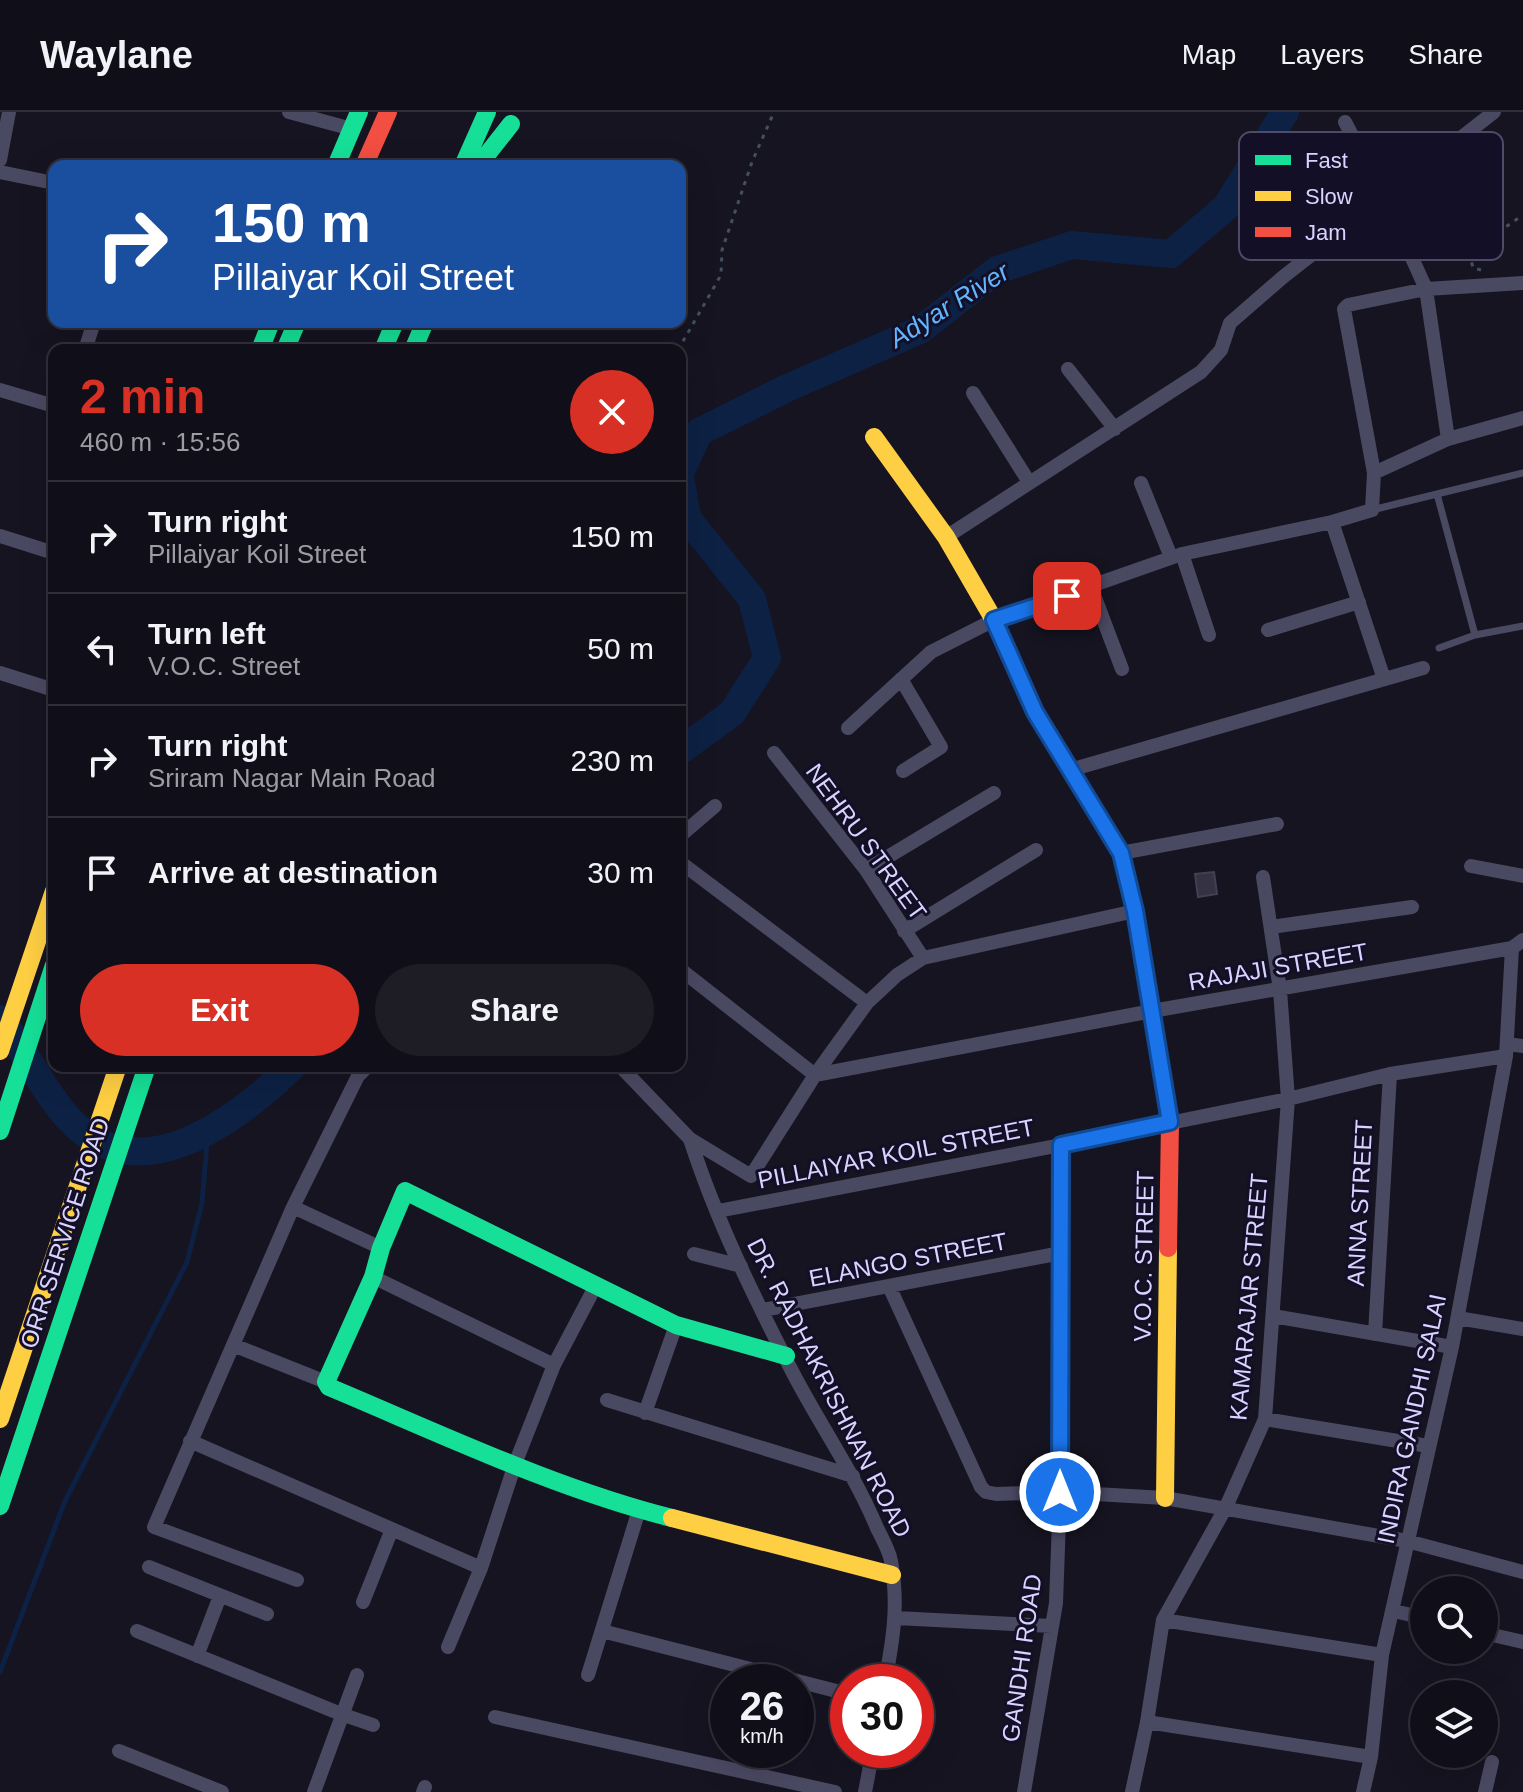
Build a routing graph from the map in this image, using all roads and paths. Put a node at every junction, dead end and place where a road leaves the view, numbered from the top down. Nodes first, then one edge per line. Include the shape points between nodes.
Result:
1 (9, 112) edge
2 (289, 112) edge
3 (388, 112) edge
4 (487, 112) edge
5 (774, 112) edge
6 (1494, 112) edge
7 (513, 118) edge
8 (355, 120) edge
9 (1345, 122) dead end
10 (1350, 132) edge
11 (1469, 132) edge
12 (0, 160) edge
13 (338, 160) edge
14 (367, 160) edge
15 (466, 160) edge
16 (482, 160) edge
17 (495, 160) edge
18 (0, 172) edge
19 (48, 182) edge
20 (1523, 215) edge
21 (1503, 229) edge
22 (1305, 260) edge
23 (1413, 260) edge
24 (1471, 260) edge
25 (1486, 271) dead end
26 (1523, 283) edge
27 (1426, 289) junction
28 (681, 344) edge
29 (1068, 369) dead end
30 (0, 390) edge
31 (973, 393) dead end
32 (48, 404) edge
33 (1523, 418) edge
34 (1115, 429) junction
35 (874, 437) dead end
36 (1448, 439) junction
37 (1374, 473) junction
38 (1523, 473) edge
39 (1029, 482) junction
40 (1141, 483) dead end
41 (1437, 494) junction
42 (1372, 510) junction
43 (1332, 522) junction
44 (0, 536) edge
45 (946, 537) junction
46 (48, 551) edge
47 (1177, 556) junction
48 (1091, 587) junction
49 (1359, 602) junction
50 (994, 620) junction
51 (1523, 626) edge
52 (1268, 630) dead end
53 (1209, 635) dead end
54 (1475, 635) junction
55 (1439, 648) dead end
56 (1423, 668) dead end
57 (1122, 669) dead end
58 (0, 673) edge
59 (901, 679) junction
60 (1384, 679) junction
61 (48, 688) edge
62 (848, 728) dead end
63 (774, 753) dead end
64 (1070, 770) junction
65 (903, 771) dead end
66 (994, 793) dead end
67 (715, 806) dead end
68 (1277, 824) dead end
69 (686, 831) edge
70 (1036, 850) dead end
71 (1121, 853) junction
72 (1471, 866) dead end
73 (686, 867) edge
74 (866, 870) junction
75 (1523, 876) edge
76 (1263, 877) dead end
77 (1412, 907) dead end
78 (48, 908) edge
79 (1135, 911) junction
80 (1271, 927) junction
81 (904, 931) junction
82 (1518, 944) edge
83 (923, 958) junction
84 (686, 974) edge
85 (48, 983) edge
86 (1280, 990) junction
87 (867, 1003) junction
88 (1152, 1011) junction
89 (1523, 1046) edge
90 (1506, 1050) junction
91 (0, 1051) edge
92 (116, 1072) edge
93 (145, 1072) edge
94 (362, 1072) edge
95 (626, 1072) edge
96 (1390, 1074) junction
97 (815, 1075) junction
98 (1288, 1099) junction
99 (1170, 1122) junction
100 (0, 1131) edge
101 (690, 1139) junction
102 (1061, 1145) junction
103 (293, 1207) junction
104 (718, 1211) junction
105 (381, 1248) junction
106 (1061, 1253) junction
107 (694, 1254) dead end
108 (741, 1266) junction
109 (373, 1277) junction
110 (889, 1286) junction
111 (595, 1287) junction
112 (763, 1310) junction
113 (1273, 1316) junction
114 (1458, 1318) junction
115 (676, 1325) junction
116 (1523, 1329) edge
117 (1375, 1334) junction
118 (233, 1345) junction
119 (1452, 1347) junction
120 (786, 1356) junction
121 (554, 1365) junction
122 (326, 1382) junction
123 (607, 1400) dead end
124 (645, 1413) junction
125 (0, 1419) edge
126 (1265, 1419) junction
127 (190, 1441) junction
128 (1428, 1446) junction
129 (515, 1464) junction
130 (853, 1476) junction
131 (1060, 1492) junction
132 (1165, 1498) junction
133 (0, 1506) edge
134 (1226, 1507) junction
135 (639, 1510) junction
136 (392, 1529) junction
137 (1407, 1541) junction
138 (149, 1567) dead end
139 (481, 1568) junction
140 (1523, 1572) edge
141 (892, 1575) junction
142 (297, 1580) dead end
143 (220, 1596) junction
144 (363, 1602) dead end
145 (1394, 1611) junction
146 (267, 1614) dead end
147 (1410, 1615) edge
148 (896, 1618) junction
149 (1163, 1620) junction
150 (1052, 1626) junction
151 (137, 1631) dead end
152 (602, 1631) junction
153 (1498, 1636) edge
154 (1523, 1642) edge
155 (448, 1647) dead end
156 (1382, 1655) junction
157 (197, 1656) junction
158 (888, 1664) edge
159 (357, 1675) dead end
160 (588, 1675) dead end
161 (830, 1689) edge
162 (341, 1714) junction
163 (495, 1717) dead end
164 (1147, 1722) junction
165 (373, 1725) dead end
166 (119, 1751) dead end
167 (1371, 1757) junction
168 (870, 1768) edge
169 (1491, 1768) edge
170 (222, 1792) edge
171 (314, 1792) edge
172 (835, 1792) edge
173 (865, 1792) edge
174 (1024, 1792) edge
175 (1132, 1792) edge
176 (1363, 1792) edge
177 (1485, 1792) edge

1 - 12 street
2 - 8 street
3 - 14 main road
4 - 15 main road
5 - 28 path via 722,250 721,275
6 - 11 street
7 - 16 main road
7 - 17 main road
8 - 13 main road
9 - 10 street
18 - 19 street
20 - 21 path
22 - 34 street via 1230,323 1221,350 1201,372
23 - 27 street
24 - 25 path via 1473,268
26 - 27 street
27 - 36 street
27 - 37 street via 1344,309
29 - 34 street
30 - 32 street
31 - 39 street
33 - 36 street
34 - 39 street
35 - 45 main road, V.O.C. STREET
36 - 37 street
37 - 42 street
38 - 41 lane
39 - 45 street
40 - 47 street
41 - 42 lane
41 - 54 lane
42 - 43 street
43 - 47 street
43 - 49 street
44 - 46 street
45 - 50 main road, V.O.C. STREET
47 - 48 street
47 - 53 street
48 - 50 street
48 - 57 street
49 - 52 street
49 - 60 street
50 - 59 street via 931,652
50 - 64 main road, V.O.C. STREET via 1035,712
51 - 54 lane
54 - 55 lane
56 - 60 street
58 - 61 street
59 - 62 street
59 - 65 street via 941,747
60 - 64 street
63 - 74 street, NEHRU STREET
64 - 71 main road, V.O.C. STREET
66 - 74 street
67 - 69 street
68 - 71 street
70 - 81 street
71 - 79 main road, V.O.C. STREET
72 - 75 street
73 - 87 street
74 - 81 street, NEHRU STREET
76 - 80 street, KAMARAJAR STREET
77 - 80 street
78 - 91 main road
79 - 83 street
79 - 88 main road, V.O.C. STREET
80 - 86 street, KAMARAJAR STREET
81 - 83 street, NEHRU STREET
82 - 86 street, RAJAJI STREET
82 - 90 street, INDIRA GANDHI SALAI
83 - 87 street
84 - 97 street
85 - 100 main road
86 - 88 street, RAJAJI STREET
86 - 98 street, KAMARAJAR STREET
87 - 97 street
88 - 97 street, RAJAJI STREET
88 - 99 main road, V.O.C. STREET
89 - 90 street, PILLAIYAR KOIL STREET
90 - 96 street, PILLAIYAR KOIL STREET
90 - 114 street, INDIRA GANDHI SALAI
92 - 125 main road
93 - 133 main road, ORR SERVICE ROAD
94 - 103 street
95 - 101 street
96 - 98 street, PILLAIYAR KOIL STREET
96 - 117 street, ANNA STREET
97 - 101 street via 751,1176
98 - 99 street, PILLAIYAR KOIL STREET
98 - 113 street, KAMARAJAR STREET
99 - 102 street, PILLAIYAR KOIL STREET
99 - 132 main road, V.O.C. STREET
101 - 104 street, DR. RADHAKRISHNAN ROAD
102 - 104 street, PILLAIYAR KOIL STREET
102 - 106 street, GANDHI ROAD
103 - 105 street
103 - 118 street
104 - 108 street, DR. RADHAKRISHNAN ROAD
105 - 109 main road
105 - 111 main road via 405,1191
106 - 110 street, ELANGO STREET
106 - 131 street, GANDHI ROAD
107 - 108 street
108 - 112 street, DR. RADHAKRISHNAN ROAD
109 - 121 street
109 - 122 main road
110 - 112 street, ELANGO STREET
110 - 131 street via 981,1487 996,1494
111 - 115 main road
111 - 121 street
112 - 120 street, DR. RADHAKRISHNAN ROAD
113 - 117 street
113 - 126 street, KAMARAJAR STREET
114 - 116 street
114 - 119 street, INDIRA GANDHI SALAI
115 - 120 main road
115 - 124 street
117 - 119 street
118 - 122 street
118 - 127 street
119 - 128 street, INDIRA GANDHI SALAI
120 - 130 street, DR. RADHAKRISHNAN ROAD
121 - 129 street
122 - 129 main road
123 - 124 street
124 - 130 street
126 - 128 street
126 - 134 street, KAMARAJAR STREET
127 - 136 street
127 - 142 street via 154,1527
128 - 137 street, INDIRA GANDHI SALAI
129 - 135 main road
129 - 139 street
130 - 141 street, DR. RADHAKRISHNAN ROAD via 891,1559
131 - 132 street
131 - 150 street, GANDHI ROAD
132 - 134 street
134 - 137 street
134 - 149 street, KAMARAJAR STREET
135 - 141 main road
135 - 152 street
136 - 139 street
136 - 144 street
137 - 140 street
137 - 145 street, INDIRA GANDHI SALAI
138 - 143 street
139 - 155 street
141 - 148 street, DR. RADHAKRISHNAN ROAD
143 - 146 street
143 - 157 street
145 - 147 street
145 - 156 street, INDIRA GANDHI SALAI
148 - 150 street
148 - 158 street, DR. RADHAKRISHNAN ROAD
149 - 156 street
149 - 164 street, KAMARAJAR STREET
150 - 174 street, GANDHI ROAD
151 - 157 street
152 - 160 street
152 - 161 street
153 - 154 street
156 - 167 street, INDIRA GANDHI SALAI
157 - 162 street
159 - 162 street
162 - 165 street
162 - 171 street
163 - 172 street
164 - 167 street
164 - 175 street, KAMARAJAR STREET
166 - 170 street
167 - 176 street, INDIRA GANDHI SALAI
168 - 173 street
169 - 177 street

